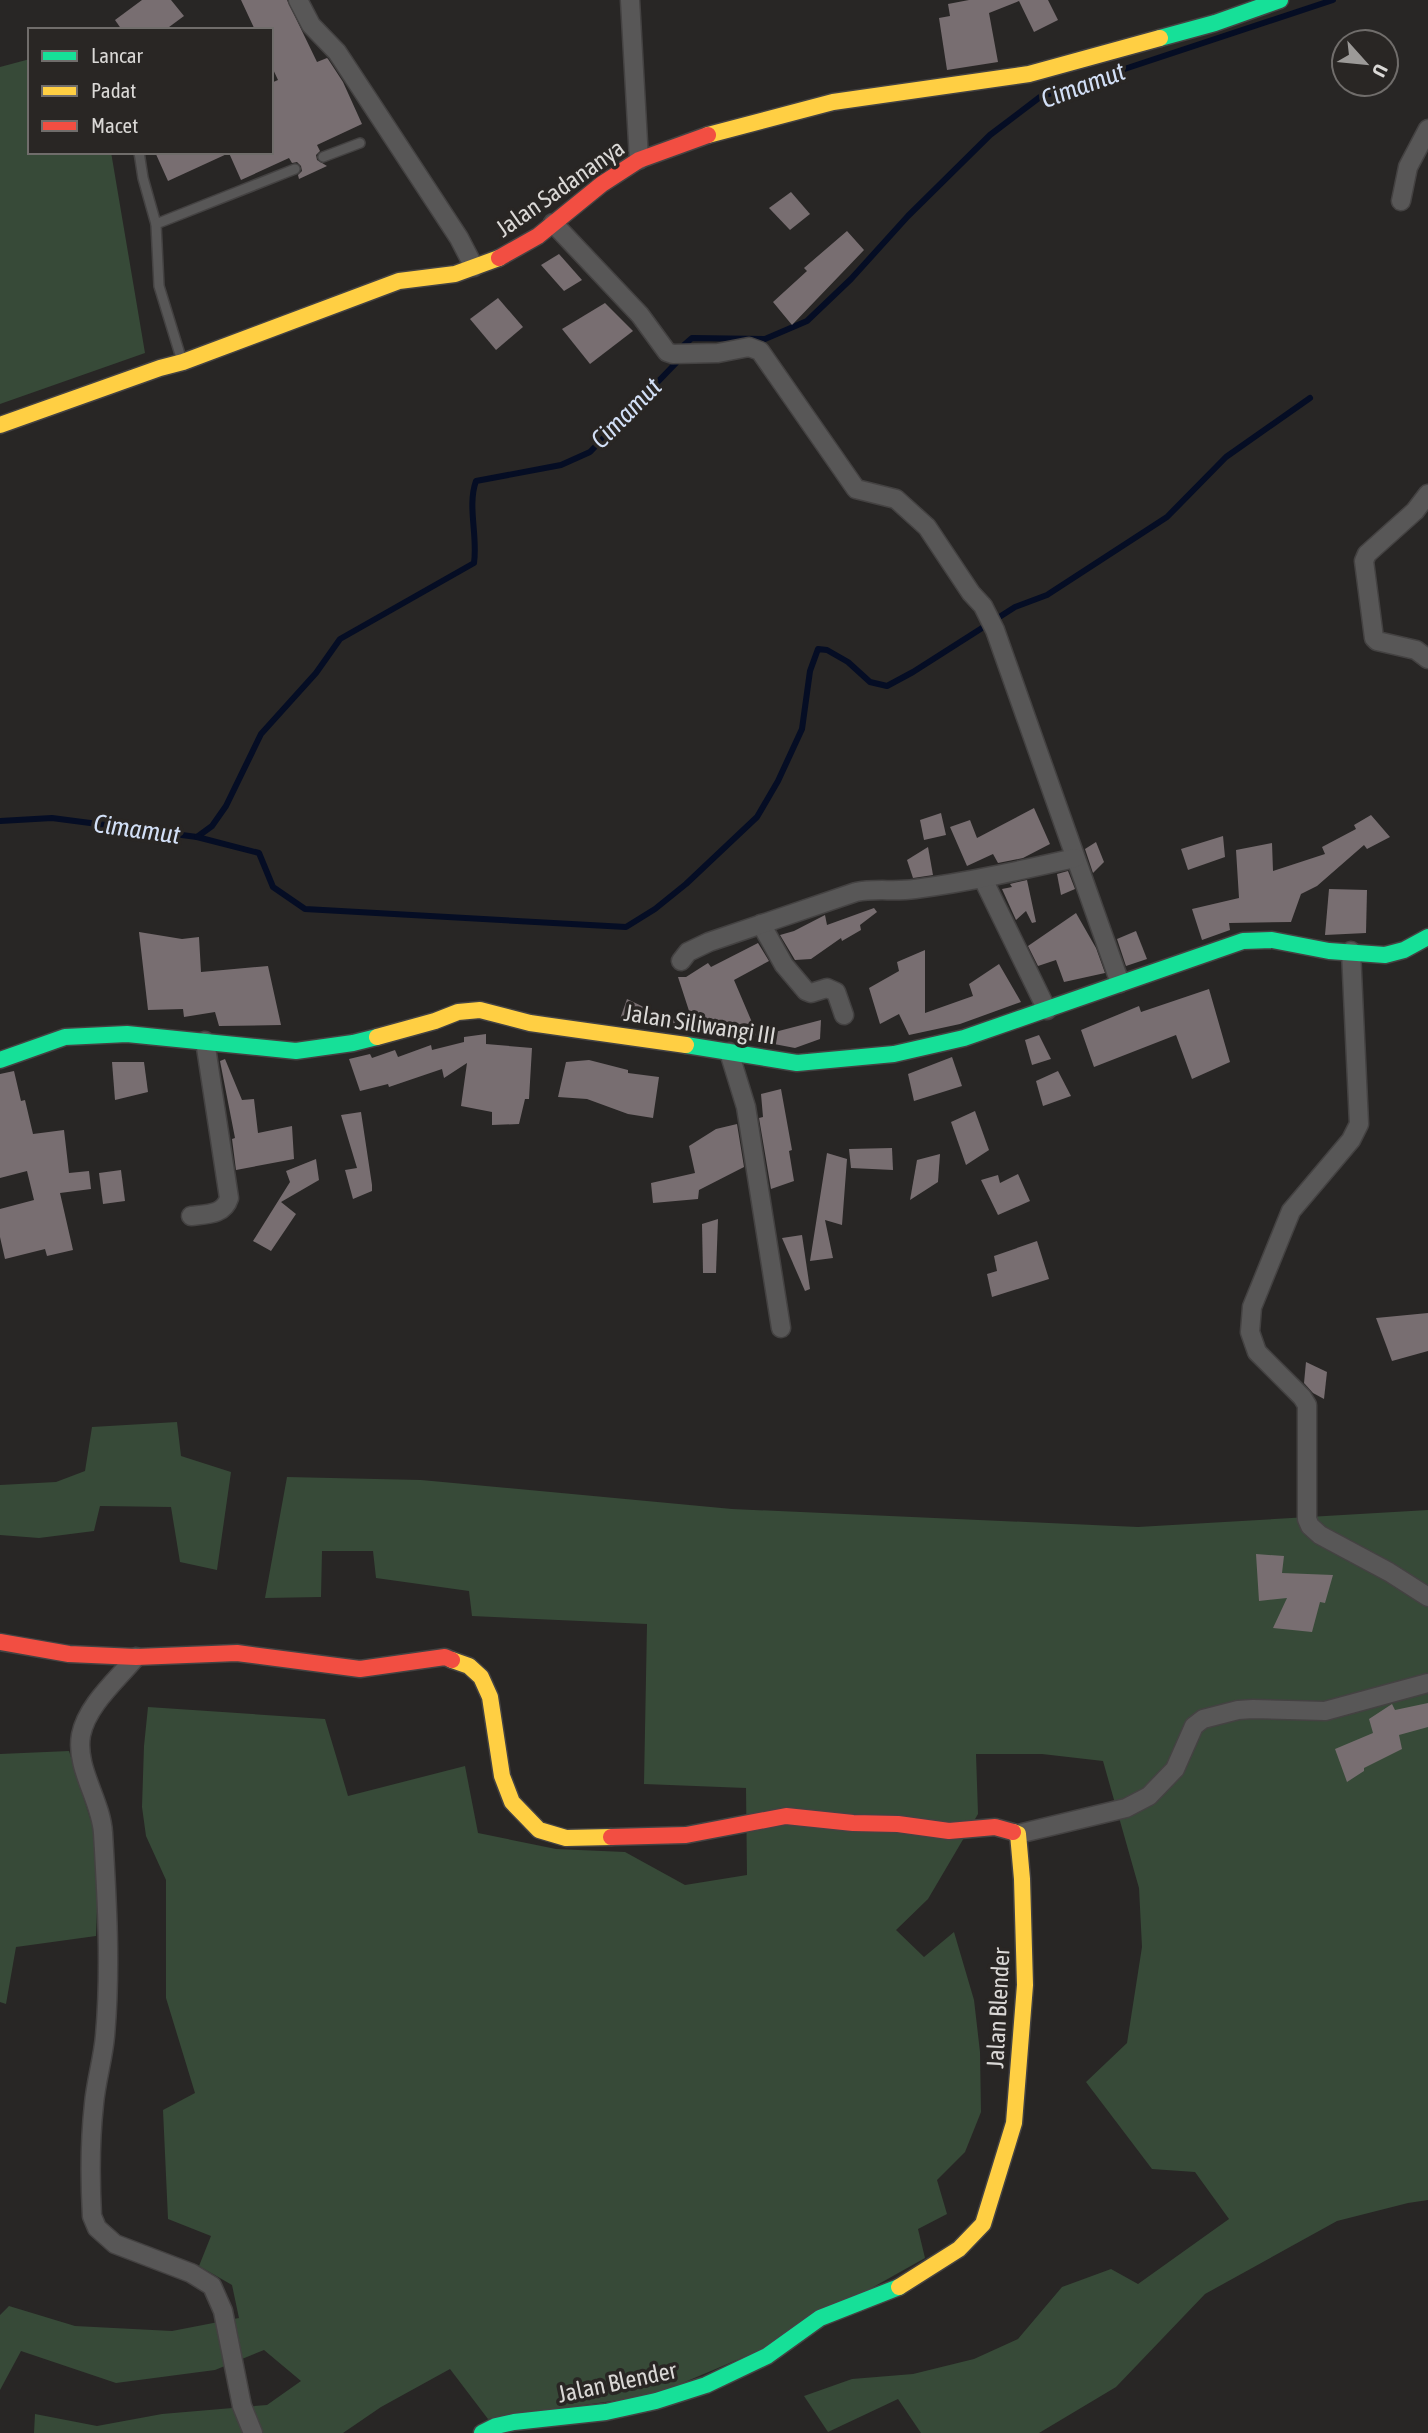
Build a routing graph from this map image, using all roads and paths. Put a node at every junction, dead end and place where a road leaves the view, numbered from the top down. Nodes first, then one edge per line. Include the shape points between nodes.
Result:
1 (298, 0) edge
2 (630, 0) edge
3 (1280, 0) edge
4 (1428, 129) edge
5 (360, 143) dead end
6 (139, 154) edge
7 (323, 157) dead end
8 (639, 160) junction
9 (295, 169) dead end
10 (1401, 201) dead end
11 (156, 223) junction
12 (553, 223) junction
13 (474, 267) junction
14 (183, 362) junction
15 (0, 425) edge
16 (1428, 494) edge
17 (1428, 659) edge
18 (1075, 858) junction
19 (983, 879) junction
20 (761, 924) junction
21 (1428, 937) edge
22 (1351, 951) junction
23 (681, 961) dead end
24 (1120, 984) junction
25 (1047, 1010) junction
26 (844, 1015) dead end
27 (205, 1041) junction
28 (729, 1052) junction
29 (0, 1060) edge
30 (191, 1216) dead end
31 (781, 1328) dead end
32 (1428, 1597) edge
33 (0, 1642) edge
34 (136, 1657) junction
35 (1428, 1683) edge
36 (1017, 1834) junction
37 (253, 2433) edge
38 (482, 2433) edge

1 - 13 street via 311,25 337,52
2 - 8 street
3 - 8 street, Jalan Sadananya via 1215,23 1029,74 833,102 691,139
4 - 10 street via 1408,167
5 - 7 lane
6 - 11 lane
8 - 12 street, Jalan Sadananya
9 - 11 lane
11 - 14 lane via 159,286
12 - 13 street, Jalan Sadananya via 538,236
12 - 18 street via 640,315 664,349 680,354 749,347 760,351 853,486 895,499 936,538 992,624
13 - 14 street, Jalan Sadananya via 399,281
14 - 15 street, Jalan Sadananya
16 - 17 street via 1364,561 1374,638 1416,650
18 - 19 street
18 - 24 street
19 - 20 street via 895,892 864,890
19 - 25 street
20 - 23 street via 699,946
20 - 26 street via 784,965 806,991 830,989 838,996
21 - 22 street, Jalan Siliwangi III via 1385,955
22 - 24 street, Jalan Siliwangi III via 1272,940 1243,942
22 - 32 street via 1359,1124 1292,1211 1252,1307 1251,1332 1257,1352 1307,1405 1310,1526
24 - 25 street, Jalan Siliwangi III
25 - 28 street, Jalan Siliwangi III via 964,1038 894,1054 797,1063
27 - 28 street, Jalan Siliwangi III via 296,1051 353,1043 458,1012 480,1010 530,1023
27 - 29 street, Jalan Siliwangi III via 127,1034 65,1037
27 - 30 street via 229,1198 218,1212
28 - 31 street via 746,1107
33 - 34 street via 69,1654
34 - 36 street via 237,1653 360,1669 445,1657 469,1666 481,1677 489,1698 502,1776 512,1802 539,1830 565,1838 686,1835 786,1816 949,1831 995,1826
34 - 37 street via 87,1718 80,1746 103,1828 106,1875 107,1995 93,2106 92,2216 97,2228 115,2244 191,2273 212,2286 223,2311 242,2406
35 - 36 street via 1325,1711 1253,1709 1203,1719 1194,1726 1175,1769 1142,1800 1126,1808
36 - 38 street, Jalan Blender via 1025,1985 1014,2123 983,2224 959,2249 897,2288 820,2318 767,2356 706,2385 607,2412 514,2422

